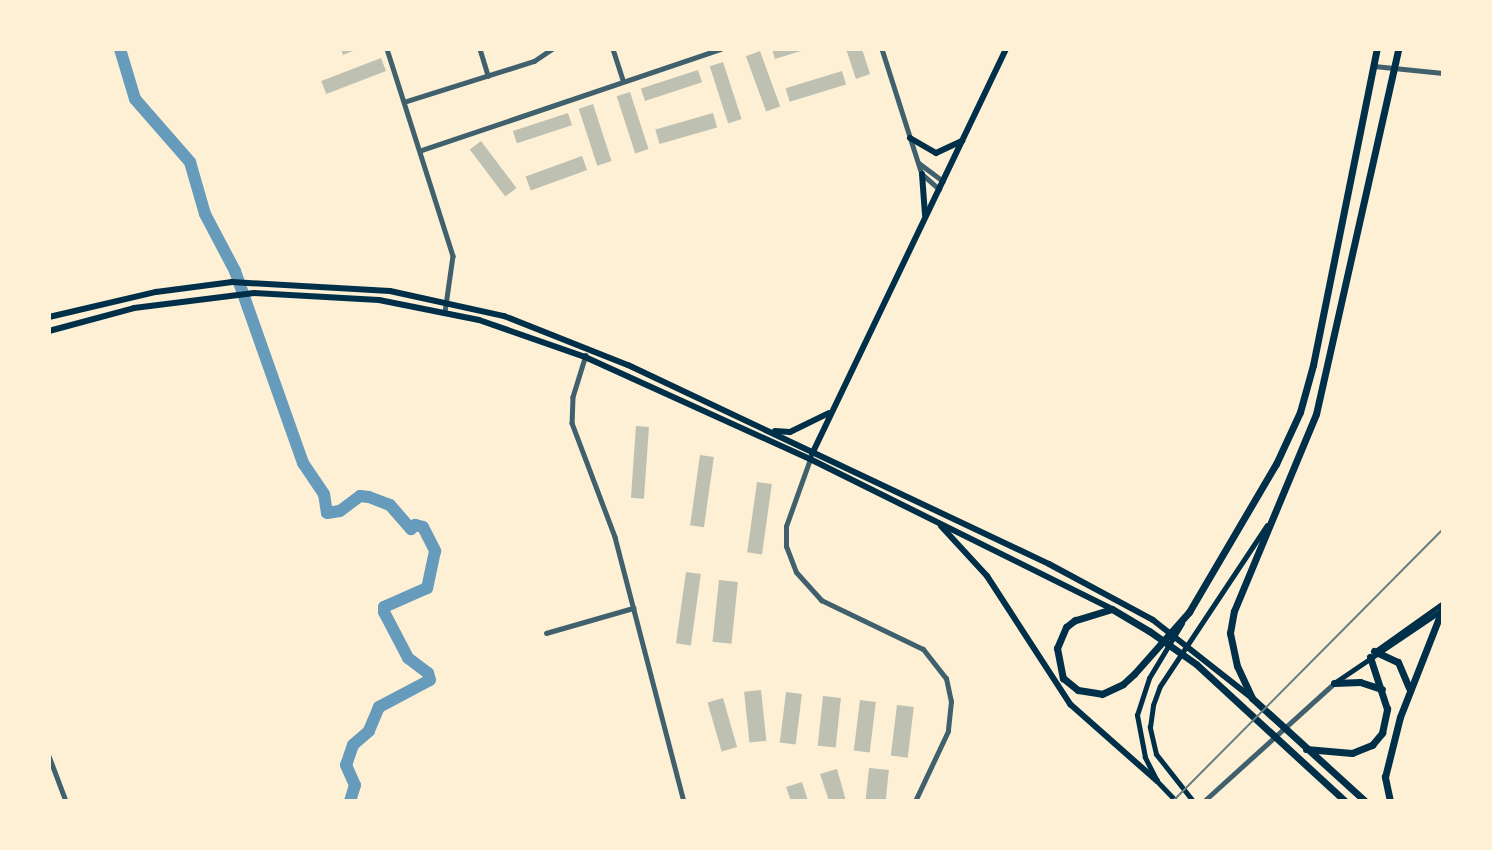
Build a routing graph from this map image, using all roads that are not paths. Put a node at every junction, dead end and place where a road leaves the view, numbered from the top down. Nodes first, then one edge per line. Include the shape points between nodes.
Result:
1 (387, 49) edge
2 (480, 49) edge
3 (552, 49) edge
4 (613, 49) edge
5 (720, 49) edge
6 (882, 49) edge
7 (1006, 49) edge
8 (1377, 49) edge
9 (1398, 49) edge
10 (707, 51) edge
11 (1374, 66) junction
12 (1395, 69) junction
13 (1443, 73) edge
14 (488, 75) junction
15 (623, 80) junction
16 (404, 102) junction
17 (910, 138) junction
18 (964, 140) junction
19 (422, 150) junction
20 (919, 163) junction
21 (922, 174) junction
22 (943, 181) junction
23 (939, 189) junction
24 (925, 217) junction
25 (448, 302) junction
26 (445, 312) junction
27 (49, 317) edge
28 (49, 331) edge
29 (589, 348) junction
30 (585, 357) junction
31 (830, 413) junction
32 (769, 431) junction
33 (813, 451) junction
34 (810, 459) junction
35 (1271, 520) junction
36 (937, 521) junction
37 (1443, 607) edge
38 (633, 608) junction
39 (1112, 609) junction
40 (1189, 611) junction
41 (546, 633) dead end
42 (1375, 654) junction
43 (1334, 683) junction
44 (1382, 689) junction
45 (1410, 691) junction
46 (1254, 700) junction
47 (1302, 747) junction
48 (49, 756) edge
49 (1157, 781) junction
50 (66, 801) edge
51 (684, 801) edge
52 (915, 801) edge
53 (1176, 801) edge
54 (1193, 801) edge
55 (1204, 801) edge
56 (1345, 801) edge
57 (1365, 801) edge
58 (1390, 801) edge

1 - 16 street
2 - 14 street
3 - 14 street via 534,61
4 - 15 street
5 - 10 street
6 - 17 street
7 - 18 main road
8 - 11 highway
9 - 12 highway
10 - 15 street
11 - 12 street
11 - 40 highway via 1348,207 1300,412 1271,474
12 - 13 street
12 - 35 highway via 1316,414
14 - 16 street
15 - 19 street
16 - 19 street
17 - 18 main road via 936,153
17 - 20 street
18 - 22 main road
19 - 25 street via 453,256
20 - 21 street
20 - 22 street
21 - 23 street
21 - 24 main road
22 - 23 main road
23 - 24 main road
24 - 31 main road
25 - 26 street
25 - 27 main road via 361,288 232,282 156,292
25 - 29 main road via 515,320
26 - 28 main road via 353,297 238,293 134,308
26 - 30 main road
29 - 30 street
29 - 32 main road
30 - 34 main road
30 - 38 street via 573,397 572,423 615,537
31 - 32 main road via 790,432
31 - 33 main road
32 - 33 main road
33 - 34 main road
33 - 46 main road via 1049,564 1153,620 1202,654
34 - 36 main road
34 - 52 street via 786,526 786,546 796,572 821,600 923,649 946,678 951,701 948,731
35 - 46 highway via 1234,611 1230,633 1237,666
35 - 54 main road via 1156,695 1150,715 1152,740 1175,782
36 - 39 main road
36 - 49 main road via 987,576 1070,704
37 - 42 main road
37 - 45 highway
38 - 41 street
38 - 51 street
39 - 40 highway via 1084,616 1061,636 1057,648 1060,671 1078,690 1102,694 1123,684
39 - 56 highway via 1196,664
40 - 49 main road via 1138,705 1140,743
42 - 43 main road
42 - 44 highway
42 - 45 highway via 1402,666
43 - 44 highway via 1360,682
43 - 55 street
44 - 47 highway via 1387,719 1372,745 1342,754
45 - 58 highway via 1385,777
46 - 47 highway
47 - 57 highway
48 - 50 street
49 - 53 main road

